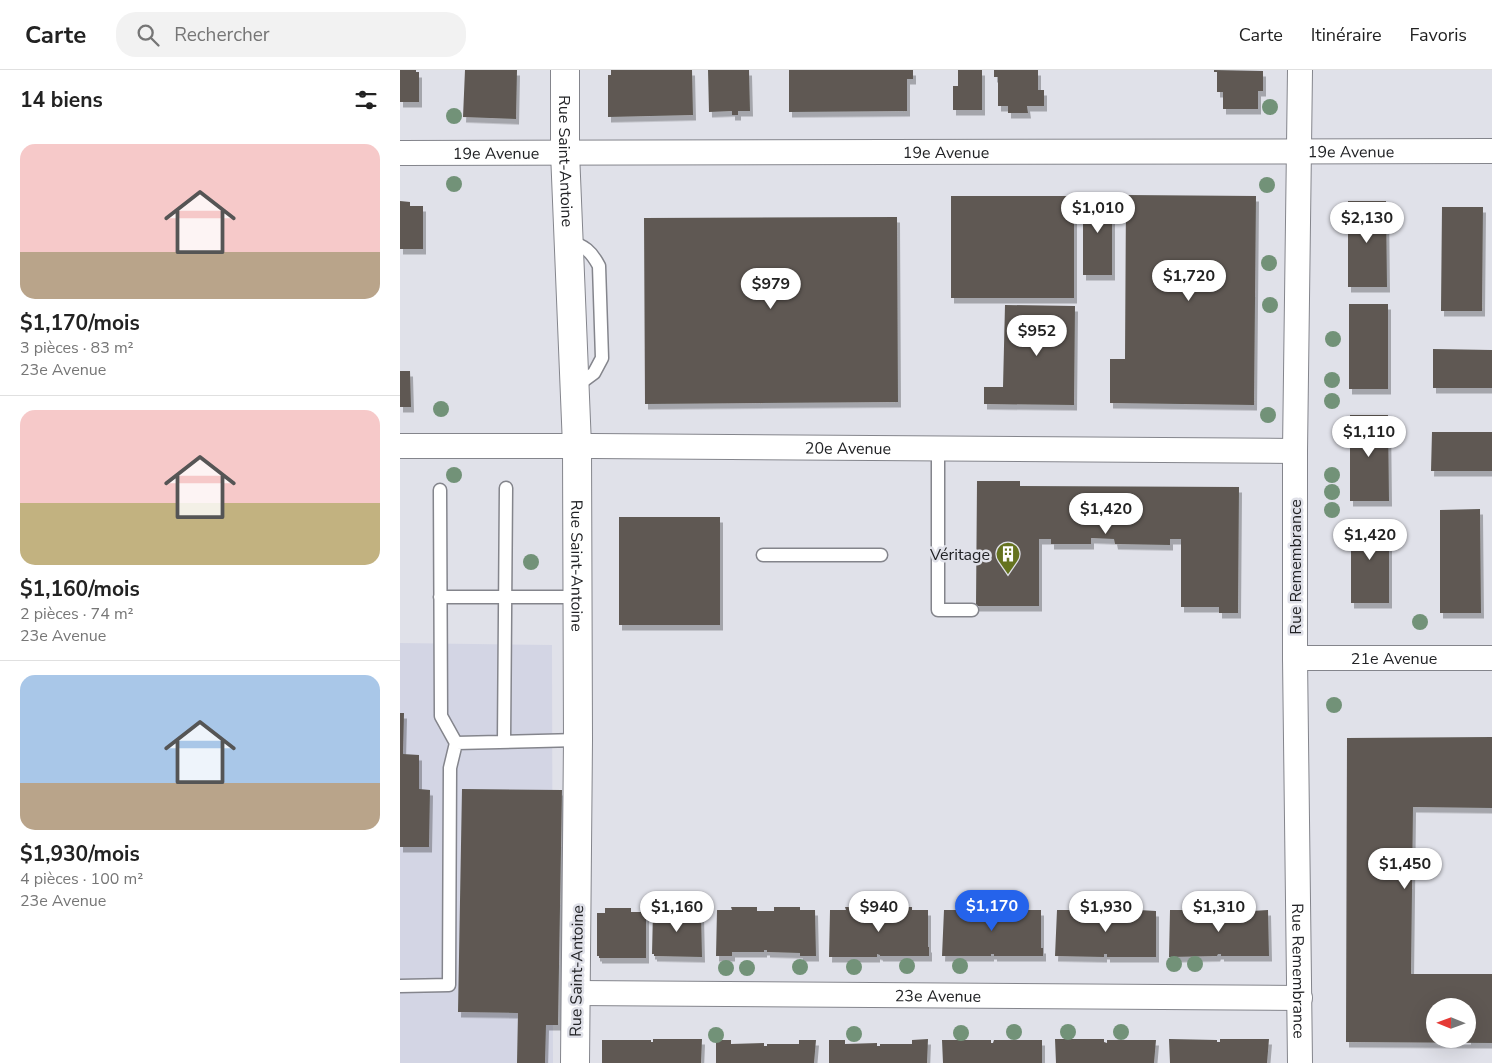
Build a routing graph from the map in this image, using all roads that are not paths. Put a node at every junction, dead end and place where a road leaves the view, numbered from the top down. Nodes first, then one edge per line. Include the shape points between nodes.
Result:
1 (565, 70) edge
2 (1300, 70) edge
3 (1299, 151) junction
4 (1492, 151) edge
5 (565, 152) junction
6 (400, 153) edge
7 (400, 446) edge
8 (577, 446) junction
9 (938, 449) junction
10 (1295, 451) junction
11 (506, 488) dead end
12 (440, 490) dead end
13 (763, 555) dead end
14 (881, 555) dead end
15 (440, 596) junction
16 (578, 597) junction
17 (504, 598) junction
18 (972, 610) dead end
19 (1295, 658) junction
20 (1492, 658) edge
21 (578, 740) junction
22 (504, 741) junction
23 (456, 743) junction
24 (400, 986) edge
25 (576, 993) junction
26 (1300, 998) junction
27 (575, 1063) edge
28 (1300, 1063) edge

1 - 5 street, Rue Saint-Antoine
2 - 3 street, Rue Remembrance
3 - 4 street, 19e Avenue
3 - 5 street, 19e Avenue
3 - 10 street, Rue Remembrance
5 - 6 street, 19e Avenue
5 - 8 street, Rue Saint-Antoine
7 - 8 street, 20e Avenue
8 - 9 street, 20e Avenue
8 - 16 street, Rue Saint-Antoine
9 - 10 street, 20e Avenue
9 - 18 lane via 938,610
10 - 19 street, Rue Remembrance
11 - 17 lane
12 - 15 lane
13 - 14 lane
15 - 17 lane
15 - 23 lane via 441,716
16 - 17 lane
16 - 21 street, Rue Saint-Antoine
17 - 22 lane
19 - 20 street, 21e Avenue
19 - 26 street, Rue Remembrance
21 - 22 lane
21 - 25 street, Rue Saint-Antoine
22 - 23 lane
23 - 24 lane via 450,768 449,985
25 - 26 street, 23e Avenue
25 - 27 street, Rue Saint-Antoine
26 - 28 street, Rue Remembrance

